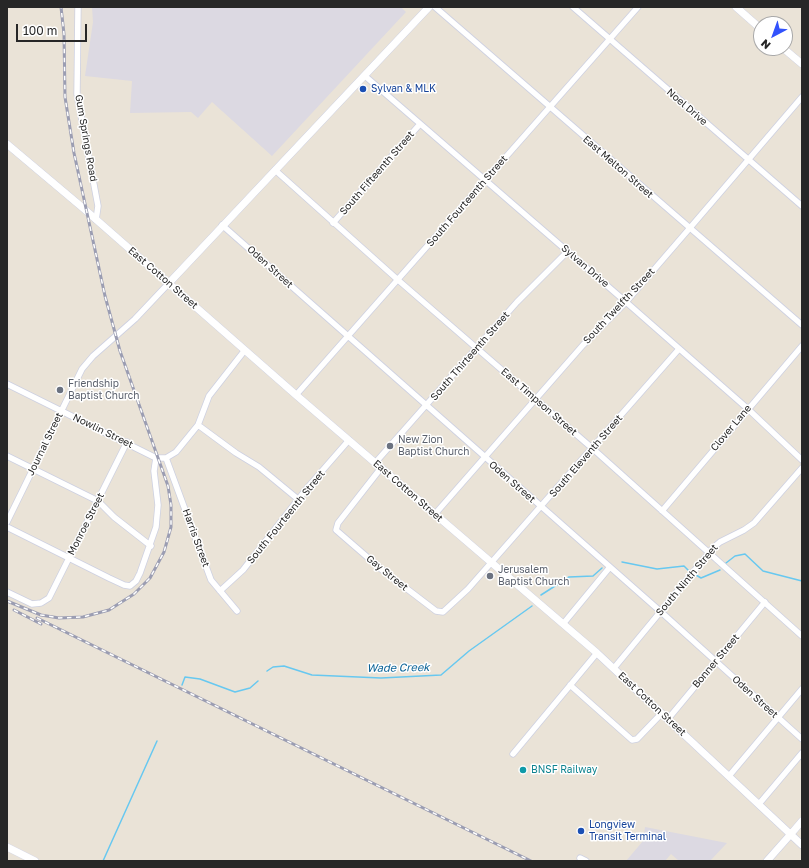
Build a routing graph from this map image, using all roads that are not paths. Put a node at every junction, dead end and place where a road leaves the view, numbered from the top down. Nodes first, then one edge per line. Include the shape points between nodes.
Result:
1 (78, 7) edge
2 (429, 7) edge
3 (435, 7) edge
4 (573, 7) edge
5 (638, 7) edge
6 (736, 7) edge
7 (753, 22) edge
8 (610, 39) junction
9 (792, 56) edge
10 (802, 64) edge
11 (365, 76) junction
12 (802, 97) edge
13 (550, 106) junction
14 (420, 124) junction
15 (7, 144) edge
16 (749, 160) junction
17 (275, 170) junction
18 (486, 181) junction
19 (802, 206) edge
20 (96, 220) junction
21 (333, 223) junction
22 (222, 225) junction
23 (690, 229) junction
24 (568, 251) junction
25 (398, 280) junction
26 (168, 282) junction
27 (626, 302) junction
28 (802, 325) edge
29 (349, 337) junction
30 (802, 346) edge
31 (477, 347) junction
32 (679, 349) junction
33 (245, 350) junction
34 (7, 384) edge
35 (296, 395) junction
36 (536, 399) junction
37 (427, 406) junction
38 (748, 409) junction
39 (61, 410) junction
40 (198, 425) junction
41 (349, 440) junction
42 (127, 442) junction
43 (592, 448) junction
44 (7, 456) edge
45 (484, 457) junction
46 (156, 458) junction
47 (166, 458) junction
48 (802, 460) edge
49 (375, 463) junction
50 (33, 468) junction
51 (382, 468) junction
52 (802, 468) edge
53 (299, 500) junction
54 (98, 501) junction
55 (541, 506) junction
56 (662, 511) junction
57 (435, 514) junction
58 (7, 522) edge
59 (7, 527) edge
60 (151, 546) junction
61 (709, 553) junction
62 (69, 558) junction
63 (491, 561) junction
64 (610, 567) junction
65 (220, 591) junction
66 (7, 592) edge
67 (765, 602) junction
68 (238, 611) dead end
69 (660, 611) junction
70 (441, 613) joint
71 (563, 624) junction
72 (802, 636) edge
73 (597, 653) junction
74 (716, 662) junction
75 (614, 668) junction
76 (570, 685) junction
77 (802, 688) edge
78 (662, 713) junction
79 (778, 717) junction
80 (668, 719) junction
81 (802, 739) edge
82 (802, 753) edge
83 (513, 754) dead end
84 (729, 776) junction
85 (759, 804) junction
86 (802, 821) edge
87 (790, 835) junction
88 (802, 845) edge
89 (7, 847) edge
90 (35, 861) edge
91 (767, 861) edge

1 - 20 street, Gum Springs Road via 77,94 98,206
2 - 11 main road
3 - 13 street, East Melton Street
4 - 8 street, Noel Drive
5 - 8 street, South Fourteenth Street
6 - 7 main road
8 - 13 street, South Fourteenth Street
8 - 16 street, Noel Drive
9 - 10 main road
11 - 14 street, Sylvan Drive
11 - 17 main road
12 - 16 street, South Twelfth Street
13 - 18 street, South Fourteenth Street
13 - 23 street, East Melton Street
14 - 18 street, Sylvan Drive
14 - 21 street, South Fifteenth Street
15 - 20 main road, East Cotton Street
16 - 19 street, Noel Drive
16 - 23 street, South Twelfth Street
17 - 21 street, East Timpson Street
17 - 22 main road
18 - 24 street, Sylvan Drive
18 - 25 street, South Fourteenth Street
20 - 26 main road, East Cotton Street
21 - 25 street, East Timpson Street
22 - 26 main road
22 - 29 street, Oden Street
23 - 27 street, South Twelfth Street
23 - 28 street, East Melton Street
24 - 27 street, Sylvan Drive
24 - 31 street, South Thirteenth Street
25 - 29 street, South Fourteenth Street
25 - 31 street, East Timpson Street
26 - 33 main road, East Cotton Street
26 - 39 street, Journal Street via 133,322 88,361
27 - 32 street, Sylvan Drive
27 - 36 street, South Twelfth Street via 583,345
29 - 35 street, South Fourteenth Street
29 - 37 street, Oden Street
30 - 38 street, Clover Lane
31 - 36 street, East Timpson Street
31 - 37 street, South Thirteenth Street
32 - 38 street, Sylvan Drive
32 - 43 street, South Eleventh Street
33 - 35 main road, East Cotton Street
33 - 40 street via 209,396
34 - 39 street, Nowlin Street
35 - 41 main road, East Cotton Street
36 - 43 street, East Timpson Street
36 - 45 street, South Twelfth Street
37 - 45 street, Oden Street
37 - 49 street, South Thirteenth Street
38 - 48 street, Sylvan Drive
38 - 56 street, Clover Lane
39 - 42 street, Nowlin Street
39 - 50 street, Journal Street
40 - 47 street via 174,454
40 - 53 street via 259,467
41 - 49 main road, East Cotton Street
41 - 53 street, South Fourteenth Street
42 - 46 street, Nowlin Street
42 - 54 street, Monroe Street
43 - 55 street, South Eleventh Street
43 - 56 street, East Timpson Street
44 - 50 street
45 - 55 street, Oden Street
45 - 57 street, South Twelfth Street
46 - 47 street
46 - 60 street via 154,471 158,505
47 - 65 street, Harris Street via 211,580
49 - 51 main road, East Cotton Street
50 - 54 street
50 - 58 street, Journal Street
51 - 57 main road, East Cotton Street
51 - 70 street, Gay Street via 338,523 336,529 381,568
52 - 61 street, South Ninth Street via 754,523 720,542
53 - 65 street, South Fourteenth Street via 243,570
54 - 60 street
54 - 62 street, Monroe Street
55 - 63 street, South Eleventh Street
55 - 64 street, Oden Street
56 - 61 street, East Timpson Street
57 - 63 main road, East Cotton Street
59 - 62 street
60 - 62 street via 138,579 132,585 124,585
61 - 67 street, East Timpson Street
61 - 69 street, South Ninth Street
62 - 66 street, Monroe Street via 53,592 41,603 30,603
63 - 70 street, South Eleventh Street via 465,591
63 - 71 main road, East Cotton Street
64 - 69 street, Oden Street
64 - 71 street
65 - 68 street, Harris Street
67 - 72 street, East Timpson Street
67 - 74 street, Bonner Street
69 - 74 street, Oden Street
69 - 75 street, South Ninth Street
71 - 73 main road, East Cotton Street
73 - 75 main road, East Cotton Street
73 - 76 street
74 - 79 street, Oden Street
74 - 80 street, Bonner Street
75 - 78 main road, East Cotton Street
76 - 78 street via 632,740 638,738
76 - 83 street
77 - 79 street
78 - 80 main road, East Cotton Street
79 - 81 street, Oden Street
79 - 84 street
80 - 84 main road, East Cotton Street
82 - 85 street
84 - 85 main road, East Cotton Street
85 - 87 main road, East Cotton Street
86 - 87 main road
87 - 88 main road, East Cotton Street
87 - 91 main road
89 - 90 main road

